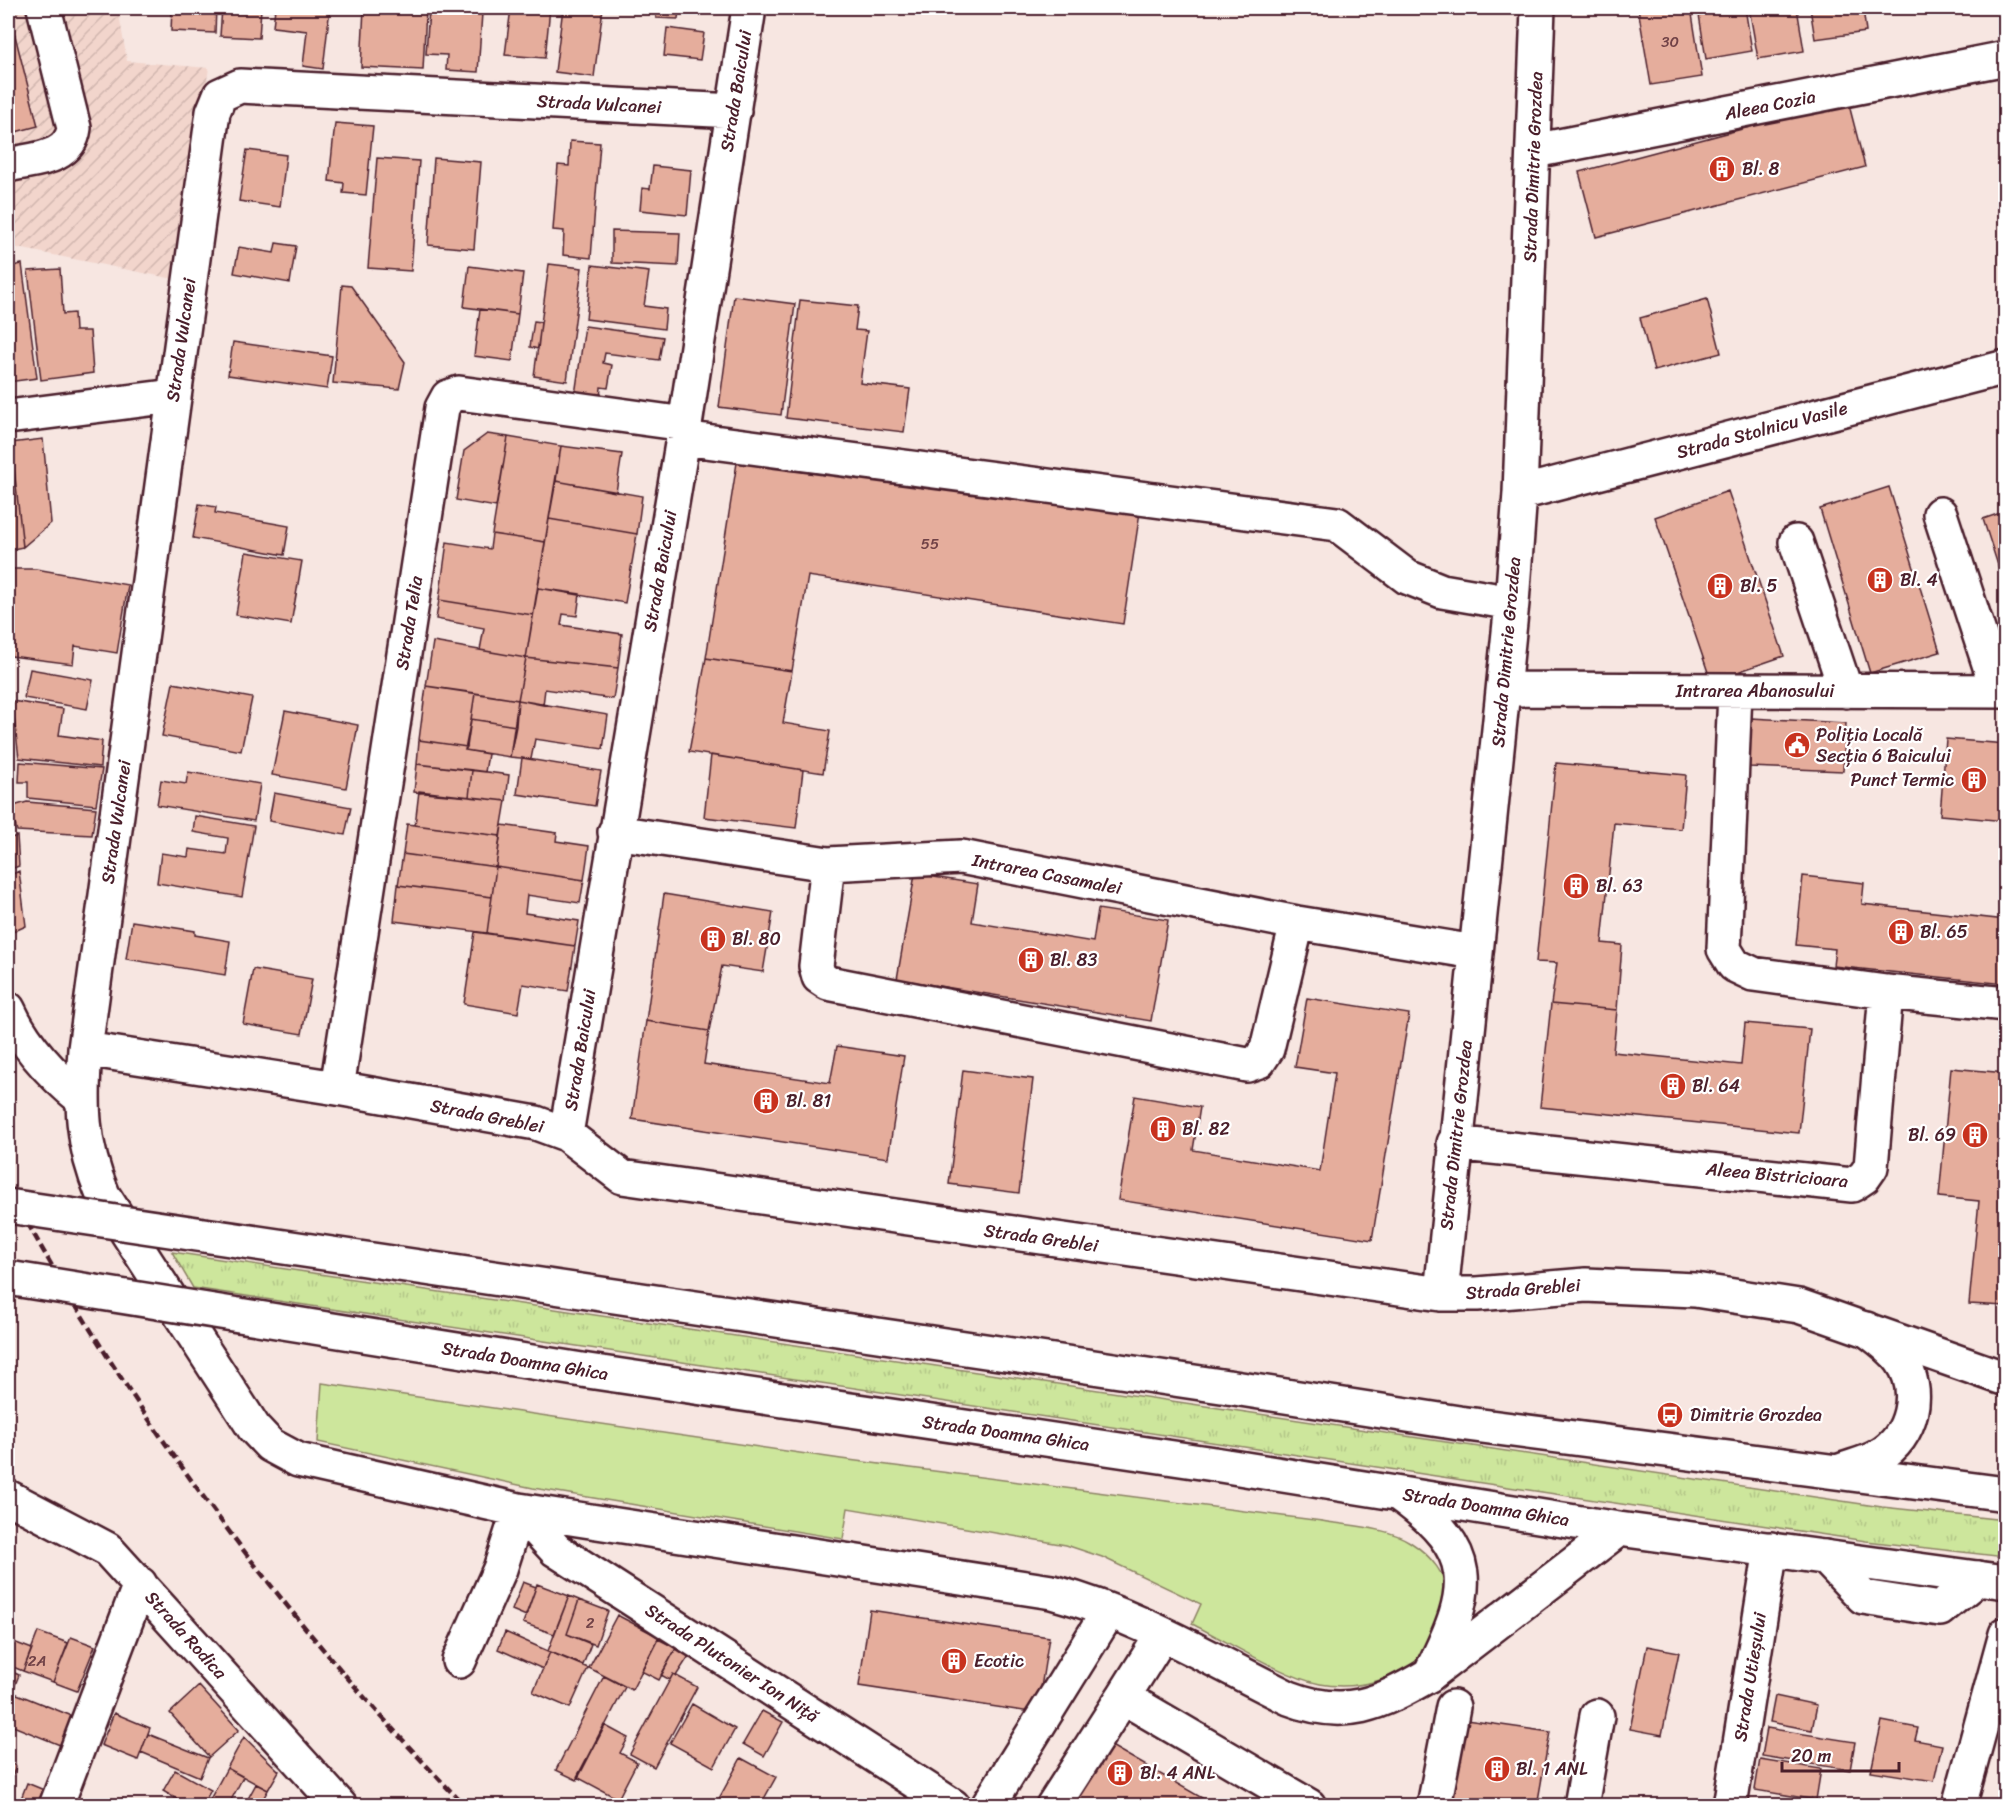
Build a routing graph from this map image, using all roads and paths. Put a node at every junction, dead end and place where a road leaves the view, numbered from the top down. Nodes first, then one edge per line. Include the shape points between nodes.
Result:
1 (45, 8) edge
2 (749, 8) edge
3 (1538, 8) edge
4 (2006, 58) edge
5 (734, 111) junction
6 (1534, 151) junction
7 (8, 165) edge
8 (2006, 367) edge
9 (173, 396) junction
10 (8, 417) edge
11 (684, 431) junction
12 (1520, 493) junction
13 (1940, 514) dead end
14 (1796, 542) dead end
15 (1512, 603) junction
16 (1504, 689) junction
17 (1846, 691) junction
18 (2002, 691) edge
19 (1735, 692) junction
20 (615, 832) junction
21 (828, 864) junction
22 (1298, 923) junction
23 (1475, 952) junction
24 (1886, 992) junction
25 (2006, 1004) edge
26 (8, 1009) edge
27 (86, 1049) junction
28 (337, 1088) junction
29 (82, 1099) junction
30 (566, 1134) junction
31 (1454, 1143) junction
32 (8, 1206) edge
33 (8, 1278) edge
34 (1441, 1294) junction
35 (1866, 1329) junction
36 (2006, 1379) edge
37 (1838, 1472) junction
38 (1396, 1493) junction
39 (2006, 1494) edge
40 (8, 1497) edge
41 (519, 1510) junction
42 (1619, 1529) junction
43 (1771, 1549) junction
44 (1992, 1580) edge
45 (140, 1584) junction
46 (1109, 1611) junction
47 (2006, 1634) edge
48 (1162, 1635) junction
49 (459, 1661) dead end
50 (1429, 1675) junction
51 (1123, 1697) junction
52 (1454, 1707) dead end
53 (1597, 1716) dead end
54 (56, 1806) edge
55 (340, 1806) edge
56 (953, 1806) edge
57 (988, 1806) edge
58 (1053, 1806) edge
59 (1309, 1806) edge
60 (1434, 1806) edge
61 (1581, 1806) edge
62 (1730, 1806) edge
63 (1959, 1806) edge

1 - 7 street via 74,128 73,141 61,153
2 - 5 street, Strada Baicului
3 - 6 street, Strada Dimitrie Grozdea
4 - 6 street, Aleea Cozia
5 - 9 street, Strada Vulcanei via 240,86 220,95 213,112
5 - 11 street, Strada Baicului
6 - 12 street, Strada Dimitrie Grozdea
8 - 12 street, Strada Stolnicu Vasile
9 - 10 street
9 - 27 street, Strada Vulcanei
11 - 15 street, Strada Telia via 1337,524 1407,578 1442,591
11 - 20 street, Strada Baicului
11 - 28 street, Strada Telia via 459,393 448,397 442,408
12 - 15 street, Strada Dimitrie Grozdea
13 - 18 street
14 - 17 street
15 - 16 street, Strada Dimitrie Grozdea
16 - 19 street, Intrarea Abanosului
16 - 23 street, Strada Dimitrie Grozdea
17 - 18 street, Intrarea Abanosului
17 - 19 street, Intrarea Abanosului
19 - 24 street via 1724,949 1734,965 1753,974
20 - 21 street, Intrarea Casamalei
20 - 30 street, Strada Baicului
21 - 22 street, Intrarea Casamalei via 961,857
21 - 22 street via 816,966 819,977 828,983 1247,1065 1258,1061 1267,1048
22 - 23 street, Intrarea Casamalei
23 - 31 street, Strada Dimitrie Grozdea
24 - 25 street
24 - 31 street, Aleea Bistricioara via 1871,1167 1852,1185
26 - 29 street via 39,1059
27 - 28 street, Strada Greblei
27 - 29 street, Strada Vulcanei
28 - 30 street, Strada Greblei via 536,1123
29 - 41 street, Strada Vulcanei via 86,1146 103,1195 254,1428 270,1445 298,1460
30 - 34 street, Strada Greblei via 621,1177
31 - 34 street, Strada Dimitrie Grozdea
32 - 37 street, bridge via 1459,1423
33 - 38 street, Strada Doamna Ghica, bridge via 588,1371
34 - 35 street, Strada Greblei via 1586,1285 1695,1290 1799,1306
35 - 36 street, Strada Greblei
35 - 37 street via 1901,1360 1910,1380 1913,1402 1908,1424 1896,1443 1879,1457
37 - 39 street
38 - 42 street, Strada Doamna Ghica
38 - 50 street via 1439,1527 1460,1567 1458,1612
40 - 45 street, Strada Rodica via 91,1539
41 - 46 street, Strada Vulcanei via 1052,1592
41 - 49 street via 500,1569
41 - 56 street, Strada Plutonier Ion Niță via 556,1550
42 - 43 street, Strada Doamna Ghica
42 - 50 street, Strada Vulcanei
43 - 44 street, Strada Doamna Ghica
43 - 62 street, Strada Utieșului
45 - 54 street
45 - 55 street, Strada Rodica
46 - 48 street, Strada Vulcanei
46 - 57 street
47 - 63 street
48 - 50 street, Strada Vulcanei via 1312,1707 1336,1710 1366,1706
48 - 51 street
51 - 58 street
51 - 59 street
52 - 60 street
53 - 61 street

